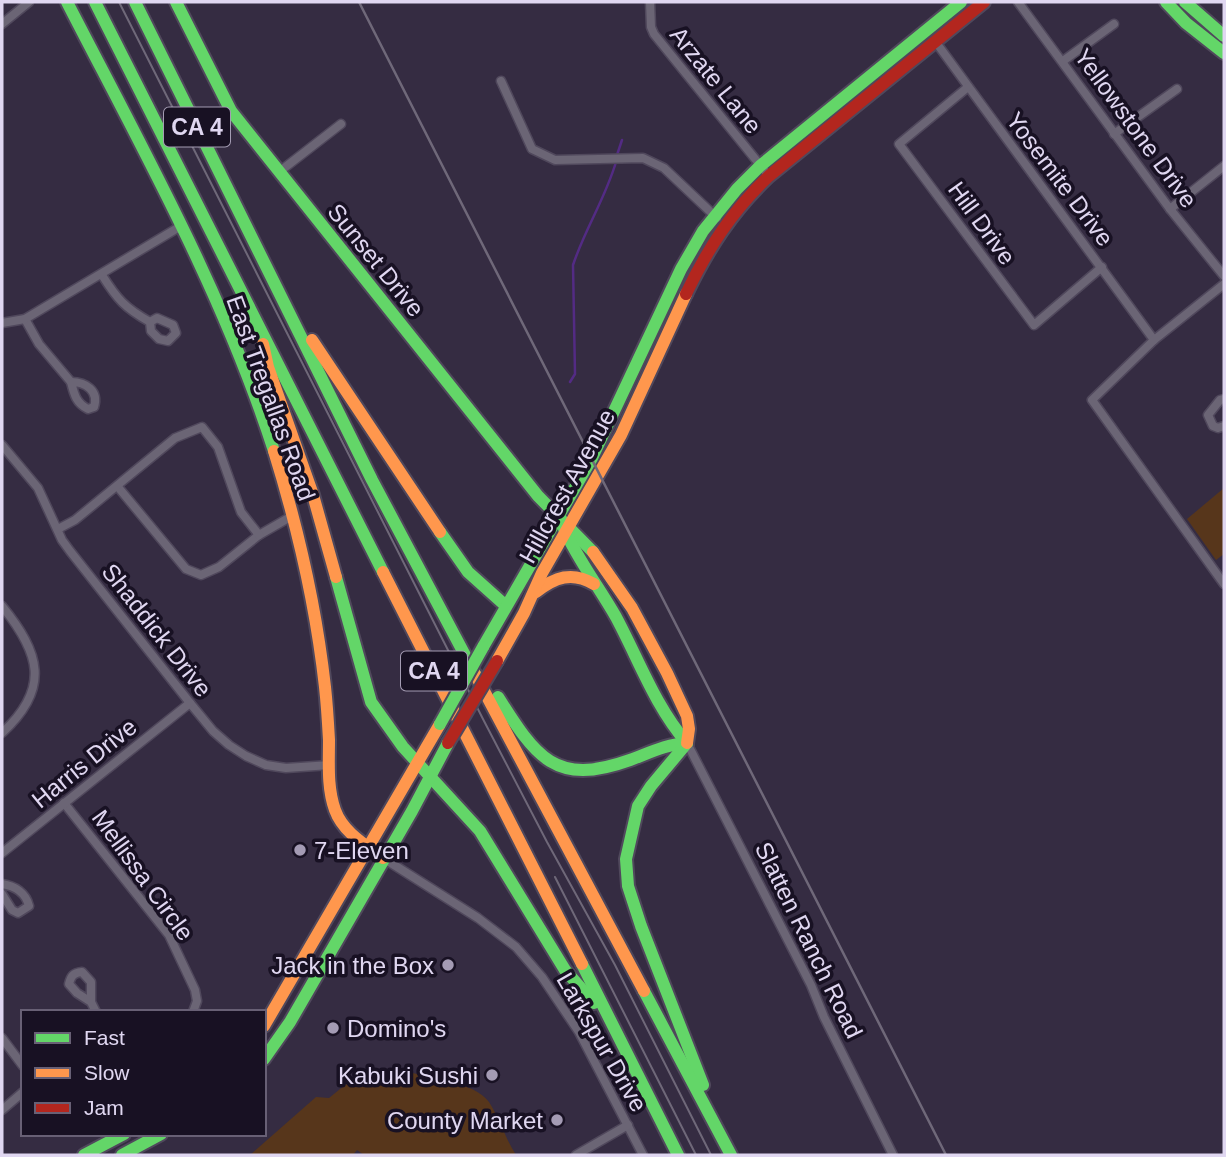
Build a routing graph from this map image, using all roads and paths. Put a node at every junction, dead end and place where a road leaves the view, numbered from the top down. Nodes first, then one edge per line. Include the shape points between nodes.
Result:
1 (29, 2) edge
2 (67, 2) edge
3 (95, 2) edge
4 (135, 2) edge
5 (176, 2) edge
6 (650, 2) edge
7 (961, 2) edge
8 (984, 2) edge
9 (1018, 2) edge
10 (1166, 2) edge
11 (1185, 2) edge
12 (2, 24) edge
13 (1114, 24) dead end
14 (1224, 36) edge
15 (935, 41) junction
16 (1224, 53) edge
17 (1063, 61) junction
18 (501, 81) dead end
19 (968, 87) junction
20 (1177, 89) dead end
21 (341, 124) dead end
22 (1114, 134) junction
23 (760, 166) junction
24 (1224, 166) edge
25 (279, 172) junction
26 (769, 176) junction
27 (1170, 209) junction
28 (720, 220) junction
29 (181, 226) junction
30 (258, 253) junction
31 (1102, 267) junction
32 (102, 275) junction
33 (1224, 276) edge
34 (1224, 284) edge
35 (26, 319) junction
36 (257, 321) junction
37 (150, 322) dead end
38 (2, 323) edge
39 (1154, 340) junction
40 (71, 382) dead end
41 (1224, 399) edge
42 (1224, 426) edge
43 (2, 445) edge
44 (118, 486) junction
45 (292, 516) junction
46 (559, 516) junction
47 (58, 529) junction
48 (567, 529) junction
49 (259, 535) junction
50 (1224, 584) edge
51 (597, 586) junction
52 (430, 590) junction
53 (532, 596) junction
54 (2, 606) edge
55 (506, 606) junction
56 (190, 703) junction
57 (3, 730) edge
58 (687, 743) junction
59 (417, 762) junction
60 (330, 765) junction
61 (430, 778) junction
62 (64, 803) junction
63 (368, 847) junction
64 (2, 853) edge
65 (383, 858) junction
66 (2, 884) edge
67 (2, 894) edge
68 (91, 1002) dead end
69 (95, 1010) edge
70 (194, 1010) edge
71 (610, 1022) junction
72 (266, 1023) edge
73 (2, 1038) edge
74 (266, 1056) edge
75 (21, 1063) edge
76 (21, 1094) edge
77 (2, 1110) edge
78 (628, 1125) junction
79 (120, 1136) edge
80 (158, 1136) edge
81 (724, 1143) junction
82 (84, 1155) edge
83 (122, 1155) edge
84 (576, 1155) edge
85 (643, 1155) edge
86 (678, 1155) edge
87 (731, 1155) edge
88 (893, 1155) edge

1 - 12 street
2 - 29 main road, East Tregallas Road
3 - 36 main road, CA 4
4 - 30 main road, CA 4
5 - 25 main road, Sunset Drive via 231,111
6 - 23 street, Arzate Lane via 654,34
7 - 23 main road, Hillcrest Avenue
8 - 15 main road, Hillcrest Avenue
9 - 17 street, Yellowstone Drive
10 - 16 main road
11 - 14 main road
13 - 17 street
15 - 19 street, Yosemite Drive
15 - 26 main road, Hillcrest Avenue
17 - 22 street, Yellowstone Drive
18 - 28 street via 532,149 555,160 643,158 664,168
19 - 31 street, Yosemite Drive
19 - 31 street, Hill Drive via 900,144 1034,326
20 - 22 street
21 - 25 street
22 - 27 street, Yellowstone Drive
23 - 26 street, Arzate Lane
23 - 28 main road, Hillcrest Avenue via 737,188
24 - 27 street
25 - 46 main road, Sunset Drive via 538,496
26 - 28 main road, Hillcrest Avenue
27 - 33 street, Yellowstone Drive
28 - 46 main road, Hillcrest Avenue via 703,231 681,269 608,426
28 - 48 main road, Hillcrest Avenue via 621,435
29 - 32 street
29 - 45 main road, East Tregallas Road via 240,361
30 - 52 main road, CA 4
30 - 55 main road via 392,464 468,572
31 - 39 street, Yosemite Drive
32 - 35 street
32 - 37 street via 128,310
34 - 39 street
35 - 38 street
35 - 40 street via 39,344
36 - 59 main road via 323,529 371,702
36 - 71 main road, CA 4
39 - 50 street via 1092,400
41 - 42 street via 1209,415 1213,426
43 - 47 street, Shaddick Drive via 38,488
44 - 47 street
44 - 49 street via 193,573 209,573
44 - 49 street via 175,438 202,427 218,447 241,513
45 - 49 street
45 - 60 main road, East Tregallas Road via 316,632
46 - 48 main road, Sunset Drive
46 - 55 main road, Hillcrest Avenue
47 - 56 street, Shaddick Drive
48 - 51 main road, Slatten Ranch Road via 572,548
48 - 53 main road, Hillcrest Avenue
48 - 58 main road, Slatten Ranch Road via 592,550 632,609 687,716
51 - 53 main road via 570,574 545,584
51 - 58 main road, Slatten Ranch Road via 670,723
52 - 58 main road via 520,732 553,764 570,771 593,772 667,745
52 - 81 main road, CA 4
53 - 61 main road, Hillcrest Avenue, bridge
54 - 57 street via 31,650 36,679 27,705
55 - 59 main road, Hillcrest Avenue, bridge
56 - 60 street, Shaddick Drive via 213,731 252,759 286,768
56 - 62 street, Harris Drive
58 - 81 main road via 638,806 626,859 628,886
58 - 88 street, Slatten Ranch Road
59 - 61 main road
59 - 63 main road, Hillcrest Avenue
60 - 63 main road, East Tregallas Road via 336,813 357,842
61 - 65 main road, Hillcrest Avenue
61 - 71 main road via 480,831 565,970
62 - 64 street, Harris Drive
62 - 70 street, Mellissa Circle via 169,934 195,990 198,1001
63 - 65 main road, East Tregallas Road
63 - 72 main road, Hillcrest Avenue
65 - 74 main road, Hillcrest Avenue
65 - 78 street, Larkspur Drive via 516,947 579,1032
66 - 67 street via 18,889 29,906 18,913 12,911
68 - 69 street
71 - 86 main road, CA 4
73 - 75 street
76 - 77 street
78 - 84 street
78 - 85 street, Larkspur Drive
79 - 82 main road
80 - 83 main road
81 - 87 main road, CA 4

